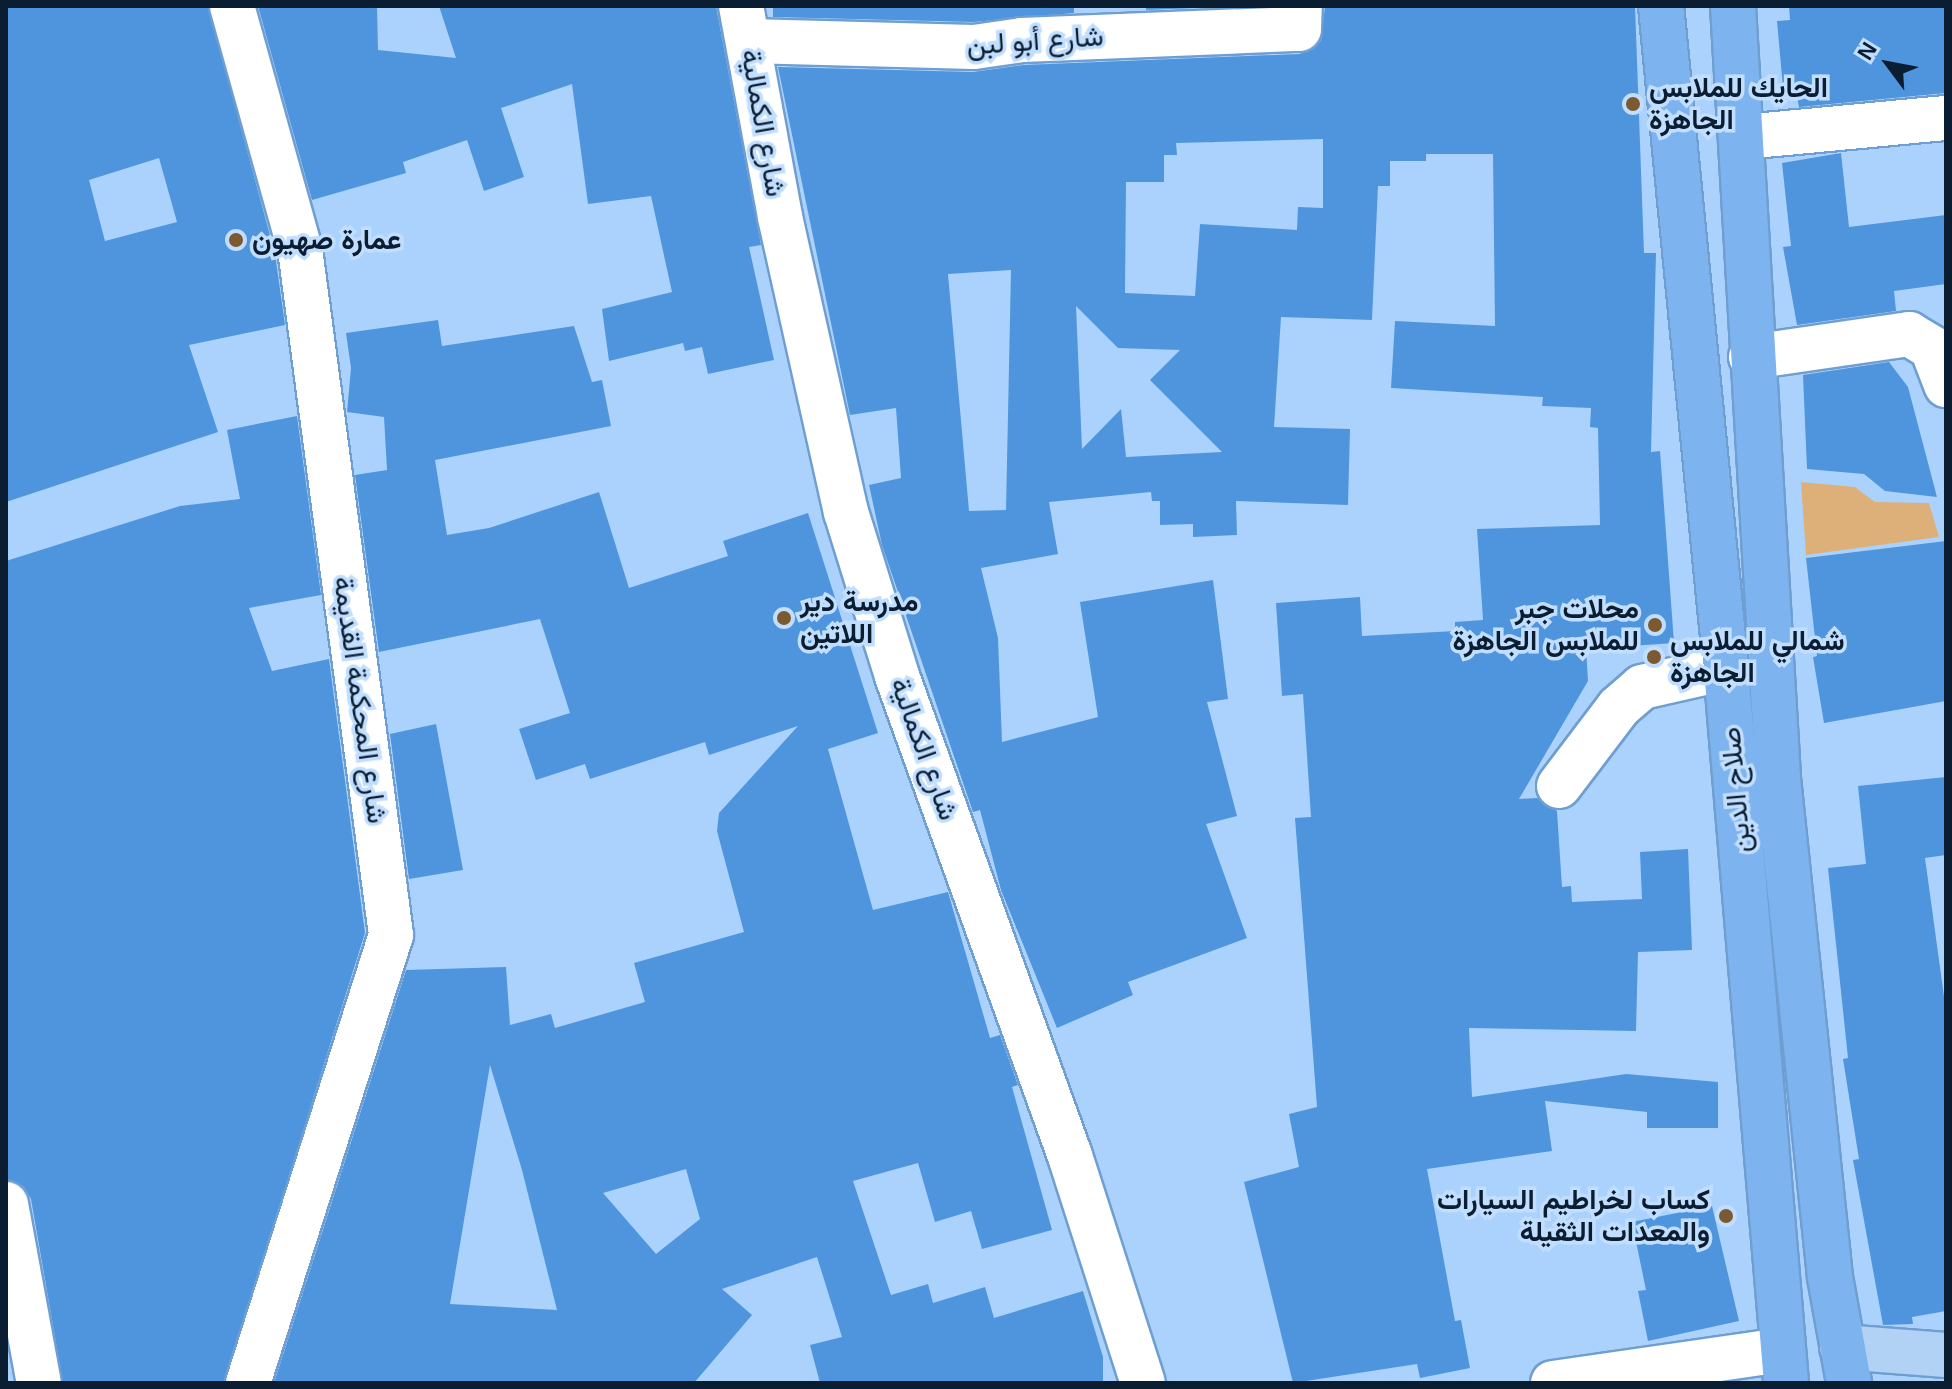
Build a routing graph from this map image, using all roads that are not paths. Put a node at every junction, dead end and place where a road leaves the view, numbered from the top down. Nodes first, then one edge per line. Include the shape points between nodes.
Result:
1 (232, 6) edge
2 (1300, 6) edge
3 (1661, 6) edge
4 (1733, 6) edge
5 (744, 23) edge
6 (1946, 118) edge
7 (1744, 137) junction
8 (1751, 357) junction
9 (1946, 385) edge
10 (1726, 668) junction
11 (1559, 786) dead end
12 (6, 1204) edge
13 (1946, 1355) edge
14 (1846, 1365) edge
15 (1784, 1366) edge
16 (39, 1383) edge
17 (248, 1383) edge
18 (1143, 1383) edge
19 (1553, 1383) edge

1 - 17 street, شارع المحكمة القديمة via 300,249 391,935
2 - 5 street, شارع أبو لبن via 1299,29 1022,40 974,47
3 - 10 highway, صلاح الدين
4 - 7 highway, صلاح الدين
5 - 18 street, شارع الكمالية via 780,217 846,512 897,676 1070,1156
6 - 7 street
7 - 8 highway, صلاح الدين
8 - 9 street via 1909,334 1932,348
8 - 14 highway, صلاح الدين via 1778,778 1830,1277
10 - 11 street via 1642,687 1619,707
10 - 15 highway, صلاح الدين
12 - 16 street
13 - 14 main road
15 - 19 street

